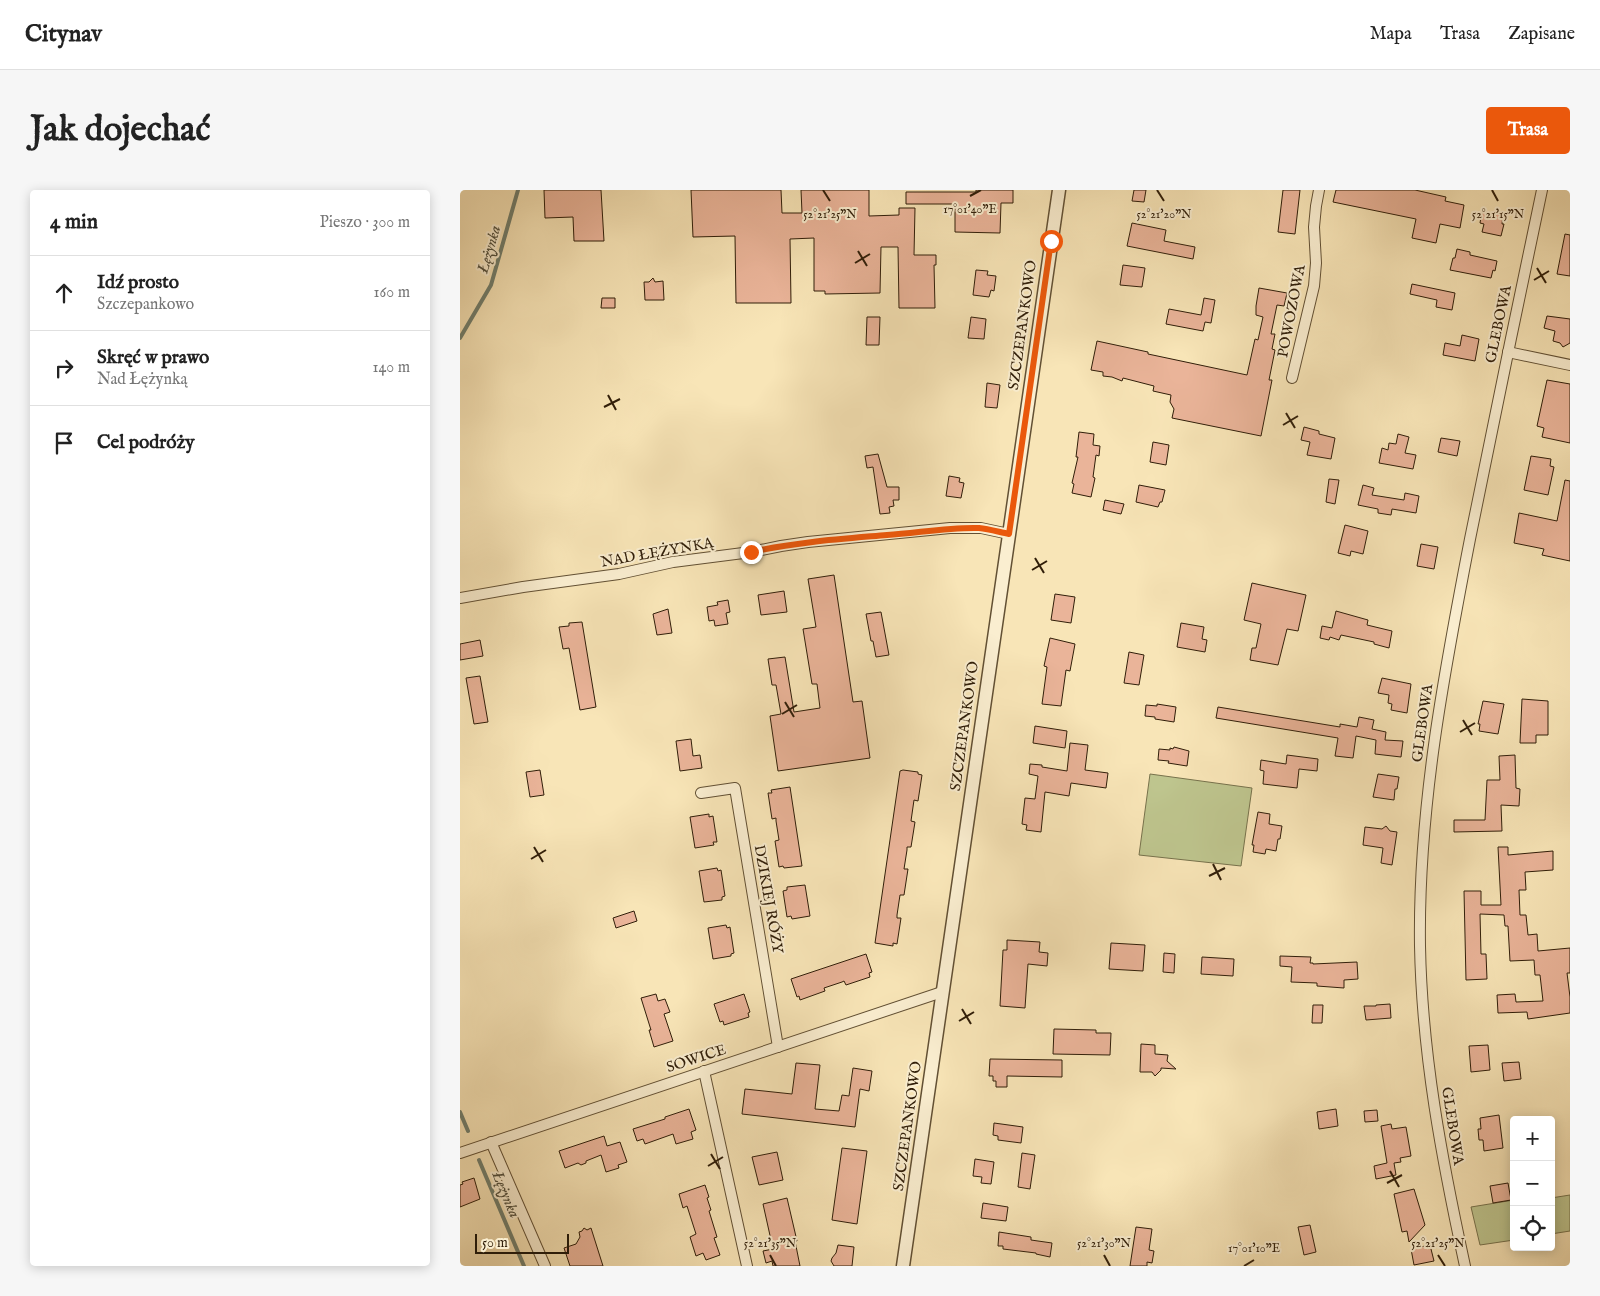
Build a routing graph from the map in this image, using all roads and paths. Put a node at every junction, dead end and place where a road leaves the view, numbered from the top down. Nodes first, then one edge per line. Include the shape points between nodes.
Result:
1 (1059, 190) edge
2 (1319, 190) edge
3 (1542, 190) edge
4 (1508, 352) junction
5 (1570, 365) edge
6 (1292, 378) dead end
7 (1009, 534) junction
8 (460, 598) edge
9 (702, 793) dead end
10 (942, 992) junction
11 (778, 1047) junction
12 (704, 1072) junction
13 (491, 1142) junction
14 (460, 1153) edge
15 (545, 1266) edge
16 (747, 1266) edge
17 (903, 1266) edge
18 (1465, 1266) edge

1 - 7 street, SZCZEPANKOWO
2 - 6 street, POWOZOWA via 1314,227 1314,286
3 - 4 street, GLEBOWA
4 - 5 street
4 - 18 street, GLEBOWA via 1437,716 1426,808 1421,891 1420,947 1430,1078 1447,1186
7 - 8 street, NAD ŁĘŻYNKĄ via 981,528 950,528 808,542
7 - 10 street, SZCZEPANKOWO
9 - 11 street, DZIKIEJ RÓŻY via 735,788
10 - 11 street, SOWICE
10 - 17 street, SZCZEPANKOWO
11 - 12 street, SOWICE
12 - 13 street, SOWICE
12 - 16 street
13 - 14 street, SOWICE
13 - 15 street

